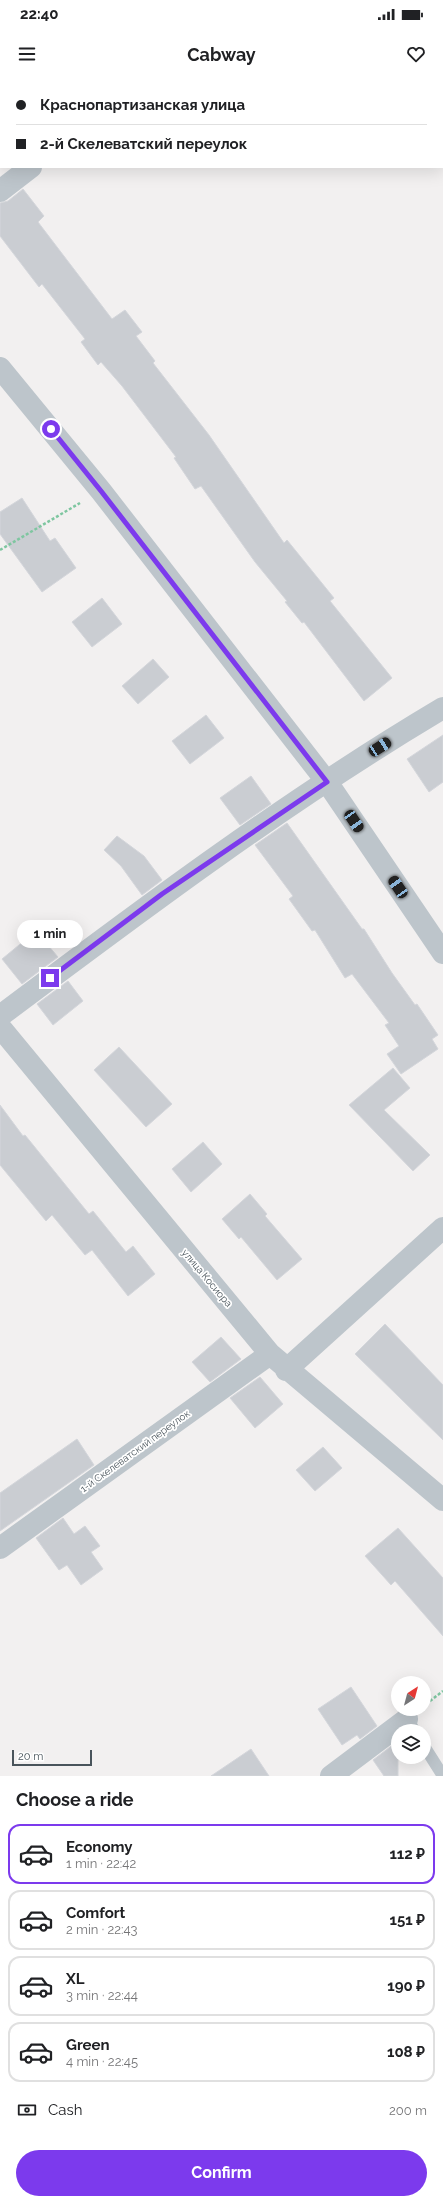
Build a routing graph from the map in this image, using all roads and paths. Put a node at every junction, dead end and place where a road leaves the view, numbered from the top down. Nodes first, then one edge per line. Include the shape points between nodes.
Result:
1 (30, 168) edge
2 (0, 191) edge
3 (0, 368) edge
4 (101, 491) junction
5 (0, 550) edge
6 (443, 708) edge
7 (327, 782) junction
8 (443, 953) edge
9 (0, 1016) edge
10 (0, 1027) edge
11 (443, 1228) edge
12 (270, 1354) junction
13 (286, 1370) junction
14 (443, 1500) edge
15 (0, 1548) edge
16 (443, 1691) edge
17 (431, 1700) edge
18 (391, 1738) edge
19 (431, 1757) edge
20 (331, 1776) edge
21 (443, 1776) edge

1 - 2 street
3 - 4 street
4 - 5 path
4 - 7 street
6 - 7 street
7 - 8 street
7 - 9 street via 162,894
10 - 12 street, улица Косиора
11 - 13 street
12 - 13 street, улица Косиора
12 - 15 street, 1-й Скелеватский переулок
13 - 14 street, улица Косиора
16 - 17 path
18 - 20 street
19 - 21 lane

